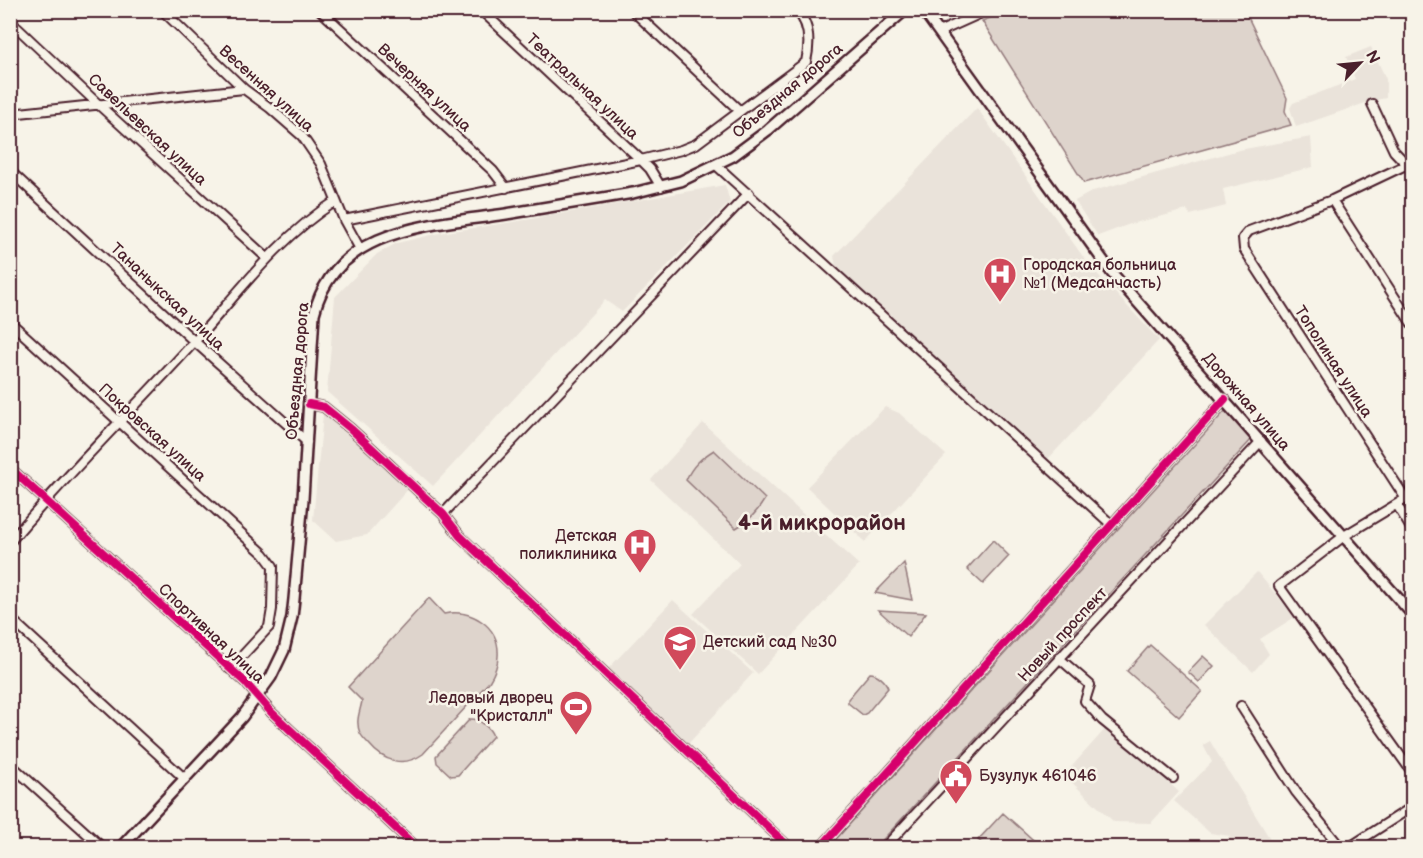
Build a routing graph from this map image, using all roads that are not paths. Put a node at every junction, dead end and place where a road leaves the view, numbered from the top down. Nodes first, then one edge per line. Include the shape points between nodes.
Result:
1 (162, 10) edge
2 (320, 10) edge
3 (481, 10) edge
4 (632, 10) edge
5 (796, 10) edge
6 (905, 10) edge
7 (923, 10) edge
8 (988, 10) edge
9 (10, 21) edge
10 (939, 32) junction
11 (244, 89) junction
12 (1372, 104) dead end
13 (99, 105) junction
14 (740, 111) junction
15 (10, 114) edge
16 (641, 160) junction
17 (716, 165) junction
18 (1411, 166) edge
19 (10, 171) edge
20 (661, 187) junction
21 (506, 188) junction
22 (749, 193) junction
23 (1332, 200) junction
24 (336, 201) junction
25 (344, 220) junction
26 (360, 249) junction
27 (267, 258) junction
28 (10, 322) edge
29 (1413, 324) edge
30 (195, 342) junction
31 (1225, 399) junction
32 (309, 404) junction
33 (118, 422) junction
34 (1262, 441) junction
35 (307, 442) junction
36 (10, 468) edge
37 (1409, 497) edge
38 (45, 500) junction
39 (1397, 505) junction
40 (443, 514) junction
41 (1112, 525) junction
42 (1413, 530) edge
43 (1344, 536) junction
44 (10, 542) edge
45 (1413, 614) edge
46 (10, 618) edge
47 (1059, 658) junction
48 (230, 669) junction
49 (258, 697) junction
50 (1241, 706) dead end
51 (10, 764) edge
52 (1413, 772) edge
53 (1173, 778) dead end
54 (185, 779) junction
55 (1413, 807) edge
56 (103, 848) edge
57 (120, 848) edge
58 (417, 848) edge
59 (790, 848) edge
60 (820, 848) edge
61 (884, 848) edge
62 (1341, 848) edge
63 (1348, 848) edge

1 - 11 street, Весенняя улица
2 - 21 street, Вечерняя улица via 493,171
3 - 16 street, Театральная улица
4 - 14 street
5 - 14 street via 807,24 806,62
6 - 17 main road, Объездная дорога via 749,146
7 - 10 main road, Дорожная улица
8 - 10 street
9 - 13 street, Савельевская улица
10 - 31 main road, Дорожная улица via 1112,273
11 - 13 street
11 - 24 street, Весенняя улица via 302,136 321,164
12 - 18 street via 1394,151
13 - 15 street
13 - 27 street, Савельевская улица
14 - 16 street via 696,144
16 - 20 street, Театральная улица
16 - 21 street
17 - 20 main road, Объездная дорога
17 - 22 street
18 - 23 street
19 - 30 street, Тананыкская улица
20 - 26 main road, Объездная дорога via 436,223 393,234
21 - 25 street
22 - 40 street
22 - 41 street
23 - 29 street
23 - 37 street, Тополиная улица via 1249,231 1243,238 1244,249
24 - 25 street, Весенняя улица
24 - 27 street via 316,213
25 - 26 street, Весенняя улица
26 - 32 main road, Объездная дорога via 334,269 318,299
27 - 30 street
28 - 33 street, Покровская улица
30 - 33 street
30 - 35 street, Тананыкская улица
31 - 34 main road, Дорожная улица
31 - 41 street
32 - 35 main road, Объездная дорога
32 - 40 street via 333,413
33 - 38 street
33 - 48 street, Покровская улица via 273,566 269,627
34 - 43 main road, Дорожная улица
34 - 47 street, Новый проспект
35 - 49 main road, Объездная дорога via 292,617 278,663
36 - 38 street, Спортивная улица
37 - 39 street
38 - 44 street
38 - 48 street, Спортивная улица
39 - 42 street
39 - 43 street
40 - 59 street via 466,542
41 - 60 street
43 - 45 main road, Дорожная улица
43 - 52 street via 1279,586
46 - 54 street
47 - 53 street via 1090,685 1085,701 1102,720
47 - 61 street, Новый проспект
48 - 49 street, Спортивная улица
49 - 54 main road, Объездная дорога
49 - 58 street, Спортивная улица
50 - 62 street via 1296,792
51 - 56 street
54 - 57 main road, Объездная дорога
55 - 63 street

